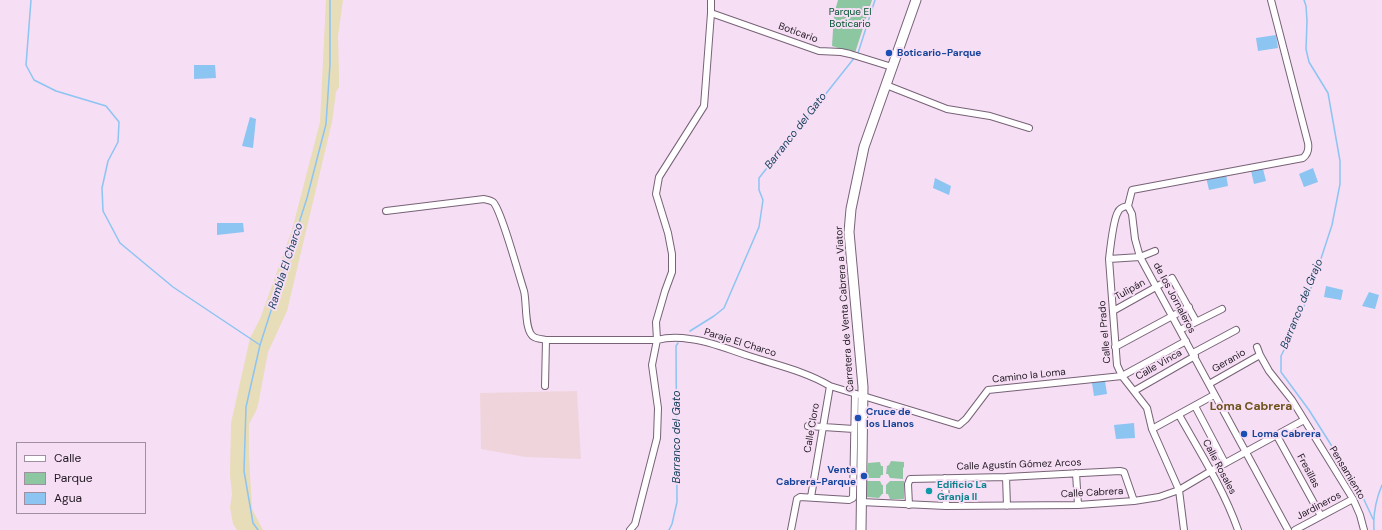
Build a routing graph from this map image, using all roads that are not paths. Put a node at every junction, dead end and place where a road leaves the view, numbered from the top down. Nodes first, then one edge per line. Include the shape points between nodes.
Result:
1 (711, 0) edge
2 (916, 0) edge
3 (1271, 0) edge
4 (711, 13) junction
5 (892, 68) junction
6 (886, 85) junction
7 (1029, 128) dead end
8 (1128, 206) junction
9 (386, 211) dead end
10 (1155, 251) dead end
11 (1140, 257) junction
12 (1109, 259) junction
13 (1156, 287) junction
14 (1189, 306) junction
15 (1222, 310) dead end
16 (1112, 311) junction
17 (1172, 316) junction
18 (1196, 321) junction
19 (1180, 330) junction
20 (1236, 330) dead end
21 (546, 340) junction
22 (657, 340) junction
23 (1186, 341) junction
24 (1115, 347) junction
25 (1257, 347) dead end
26 (1194, 355) junction
27 (1260, 355) junction
28 (1122, 376) junction
29 (1209, 384) junction
30 (545, 386) dead end
31 (830, 386) junction
32 (1134, 391) junction
33 (859, 395) junction
34 (1214, 395) junction
35 (1195, 406) junction
36 (1179, 415) junction
37 (1304, 420) junction
38 (808, 426) dead end
39 (822, 427) junction
40 (1152, 429) junction
41 (854, 430) junction
42 (1278, 436) junction
43 (1247, 452) junction
44 (1225, 463) junction
45 (1211, 471) junction
46 (1076, 473) junction
47 (1006, 477) junction
48 (946, 478) junction
49 (1179, 490) junction
50 (811, 497) junction
51 (1353, 499) junction
52 (857, 500) junction
53 (1134, 501) junction
54 (909, 505) junction
55 (1078, 505) junction
56 (946, 506) junction
57 (1007, 506) junction
58 (1321, 516) junction
59 (630, 530) edge
60 (791, 530) edge
61 (861, 530) edge
62 (1184, 530) edge
63 (1190, 530) edge
64 (1238, 530) edge
65 (1288, 530) edge
66 (1295, 530) edge
67 (1364, 530) edge

1 - 4 street
2 - 5 street, Carretera de Venta Cabrera a Viator
3 - 8 street via 1309,147 1307,155 1303,158 1132,190
4 - 5 street, Boticario via 819,51 850,54
4 - 22 street via 704,106 659,177 656,194 672,254 672,272 656,322
5 - 6 street, Carretera de Venta Cabrera a Viator
6 - 7 street via 947,109 990,116
6 - 33 street, Carretera de Venta Cabrera a Viator via 864,147 848,232 856,312
8 - 11 street, de los Jornaleros via 1132,214
8 - 12 street, Calle el Prado via 1117,212
9 - 21 street via 484,200 494,203 524,290 529,333
10 - 11 street
11 - 12 street
11 - 13 street, de los Jornaleros
12 - 16 street, Calle el Prado
13 - 14 street, Tulipán via 1172,278
13 - 16 street, Tulipán
13 - 17 street, de los Jornaleros
14 - 17 street
14 - 18 street
15 - 18 street
16 - 24 street, Calle el Prado
17 - 19 street, de los Jornaleros
17 - 24 street
18 - 19 street
19 - 23 street, de los Jornaleros
20 - 26 street, Calle Vinca
21 - 22 street, Paraje El Charco
21 - 30 street
22 - 31 street, Paraje El Charco via 666,337 694,339 816,377
22 - 59 street via 652,365 658,408 657,438 635,524
23 - 26 street, de los Jornaleros
23 - 28 street
24 - 28 street, Calle el Prado via 1117,364
25 - 27 street, Pensamiento
26 - 29 street, de los Jornaleros
26 - 32 street, Calle Vinca
27 - 29 street, Geranio
27 - 37 street, Pensamiento
28 - 32 street, Calle el Prado
28 - 33 street, Camino la Loma via 988,390 959,425
29 - 34 street, de los Jornaleros
31 - 33 street, Paraje El Charco
31 - 39 street, Calle Cloro
32 - 40 street, Calle el Prado via 1147,408
33 - 41 street
33 - 52 street, Carretera de Venta Cabrera a Viator
34 - 35 street
34 - 43 street, de los Jornaleros
35 - 36 street
35 - 44 street
36 - 40 street
36 - 45 street, Calle Rosales
37 - 42 street, Calle Cabrera
37 - 51 street, Pensamiento
38 - 39 street
39 - 41 street
39 - 50 street, Calle Cloro
40 - 49 street, Calle el Prado
41 - 52 street
42 - 43 street, Calle Cabrera
42 - 58 street, Fresillas
43 - 44 street, Calle Cabrera
43 - 65 street
44 - 45 street, Calle Cabrera
45 - 49 street, Calle Cabrera
45 - 64 street, Calle Rosales via 1234,516
46 - 47 street, Calle Agustín Gómez Arcos
46 - 53 street, Calle Agustín Gómez Arcos via 1124,472
46 - 55 street
47 - 48 street, Calle Agustín Gómez Arcos
47 - 57 street
48 - 54 street, Calle Agustín Gómez Arcos via 910,479
48 - 56 street
49 - 53 street, Calle Cabrera via 1159,497
49 - 62 street, Calle el Prado
50 - 52 street, Calle Cabrera
50 - 60 street, Calle Cabrera via 800,497 797,500
51 - 58 street, Jardineros
51 - 67 street, Pensamiento
52 - 54 street, Calle Cabrera
52 - 61 street, Carretera de Venta Cabrera a Viator
53 - 55 street, Calle Cabrera
54 - 56 street, Calle Cabrera
55 - 57 street, Calle Cabrera
56 - 57 street, Calle Cabrera
58 - 66 street, Jardineros
62 - 63 street

